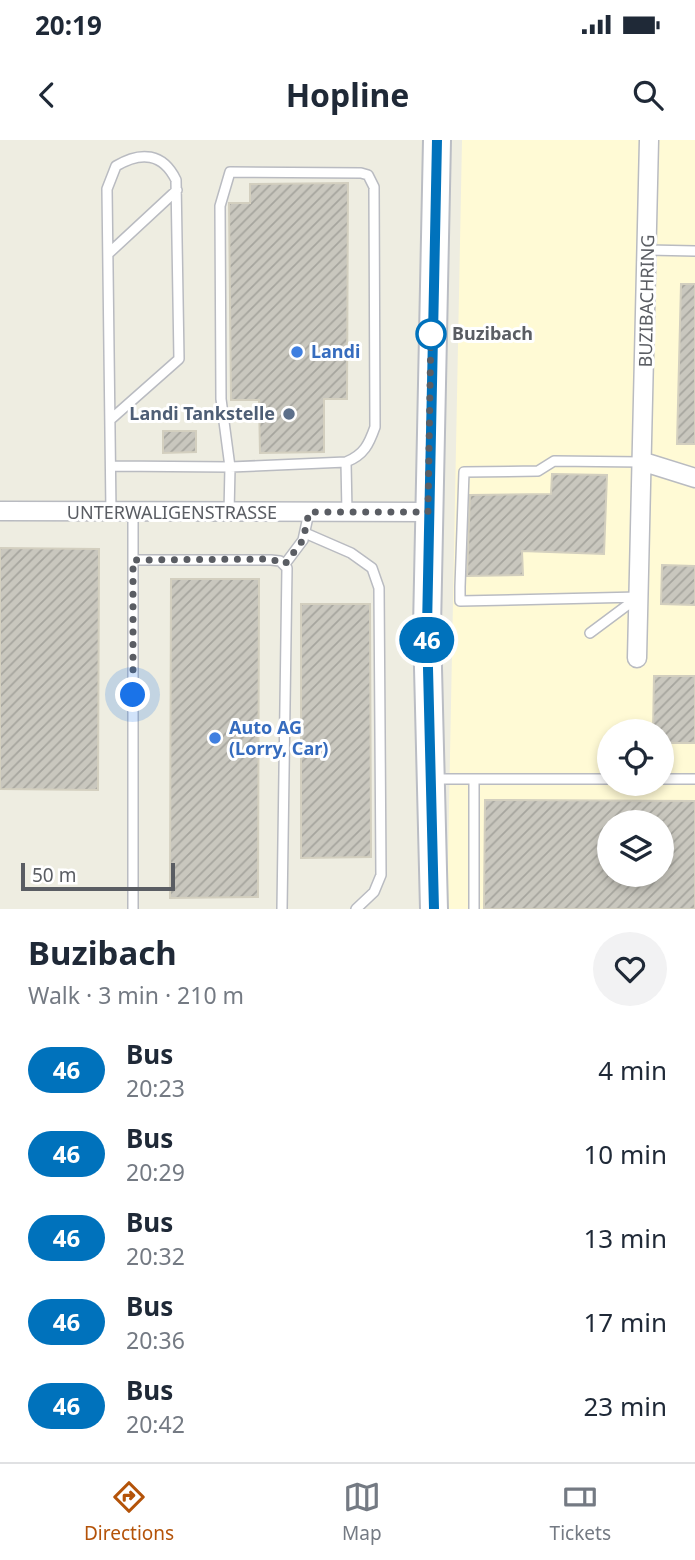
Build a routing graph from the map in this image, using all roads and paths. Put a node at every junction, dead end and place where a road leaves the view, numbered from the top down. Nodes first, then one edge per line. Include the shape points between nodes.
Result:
1 (437, 140) edge
2 (649, 140) edge
3 (177, 190) junction
4 (648, 250) junction
5 (695, 251) edge
6 (108, 254) junction
7 (110, 420) junction
8 (346, 462) junction
9 (644, 462) junction
10 (111, 466) junction
11 (230, 467) junction
12 (695, 478) edge
13 (0, 511) edge
14 (133, 511) junction
15 (111, 512) junction
16 (309, 512) junction
17 (347, 512) junction
18 (428, 512) junction
19 (229, 514) junction
20 (305, 533) junction
21 (133, 560) junction
22 (285, 564) junction
23 (639, 597) junction
24 (590, 633) dead end
25 (637, 658) dead end
26 (432, 779) junction
27 (474, 779) junction
28 (597, 779) edge
29 (674, 779) edge
30 (695, 779) edge
31 (133, 909) edge
32 (282, 909) edge
33 (356, 909) edge
34 (434, 909) edge
35 (474, 909) edge

1 - 18 main road
2 - 4 street, BUZIBACHRING
3 - 6 lane
3 - 6 lane via 169,166 160,160 136,156 116,166 107,189
3 - 7 lane via 178,359
4 - 5 lane
4 - 9 street, BUZIBACHRING
6 - 7 lane
7 - 10 lane
8 - 11 lane
8 - 11 lane via 368,446 375,427 372,180 361,173 230,172 220,206 221,399
8 - 17 lane
9 - 12 street
9 - 23 street, BUZIBACHRING
9 - 23 lane via 555,461 538,471 464,472 460,601
10 - 11 lane
10 - 15 lane
11 - 19 lane
13 - 15 street, UNTERWALIGENSTRASSE
14 - 15 street, UNTERWALIGENSTRASSE
14 - 19 street, UNTERWALIGENSTRASSE
14 - 21 lane
16 - 17 street, UNTERWALIGENSTRASSE
16 - 19 street, UNTERWALIGENSTRASSE
16 - 20 lane
17 - 18 street, UNTERWALIGENSTRASSE
18 - 26 main road
20 - 22 lane
20 - 33 lane via 351,553 372,568 379,588 381,875 374,892
21 - 22 lane via 271,559
21 - 31 lane
22 - 32 lane
23 - 24 lane
23 - 25 street, BUZIBACHRING
26 - 27 lane
26 - 34 main road
27 - 28 lane
27 - 35 lane
29 - 30 lane

